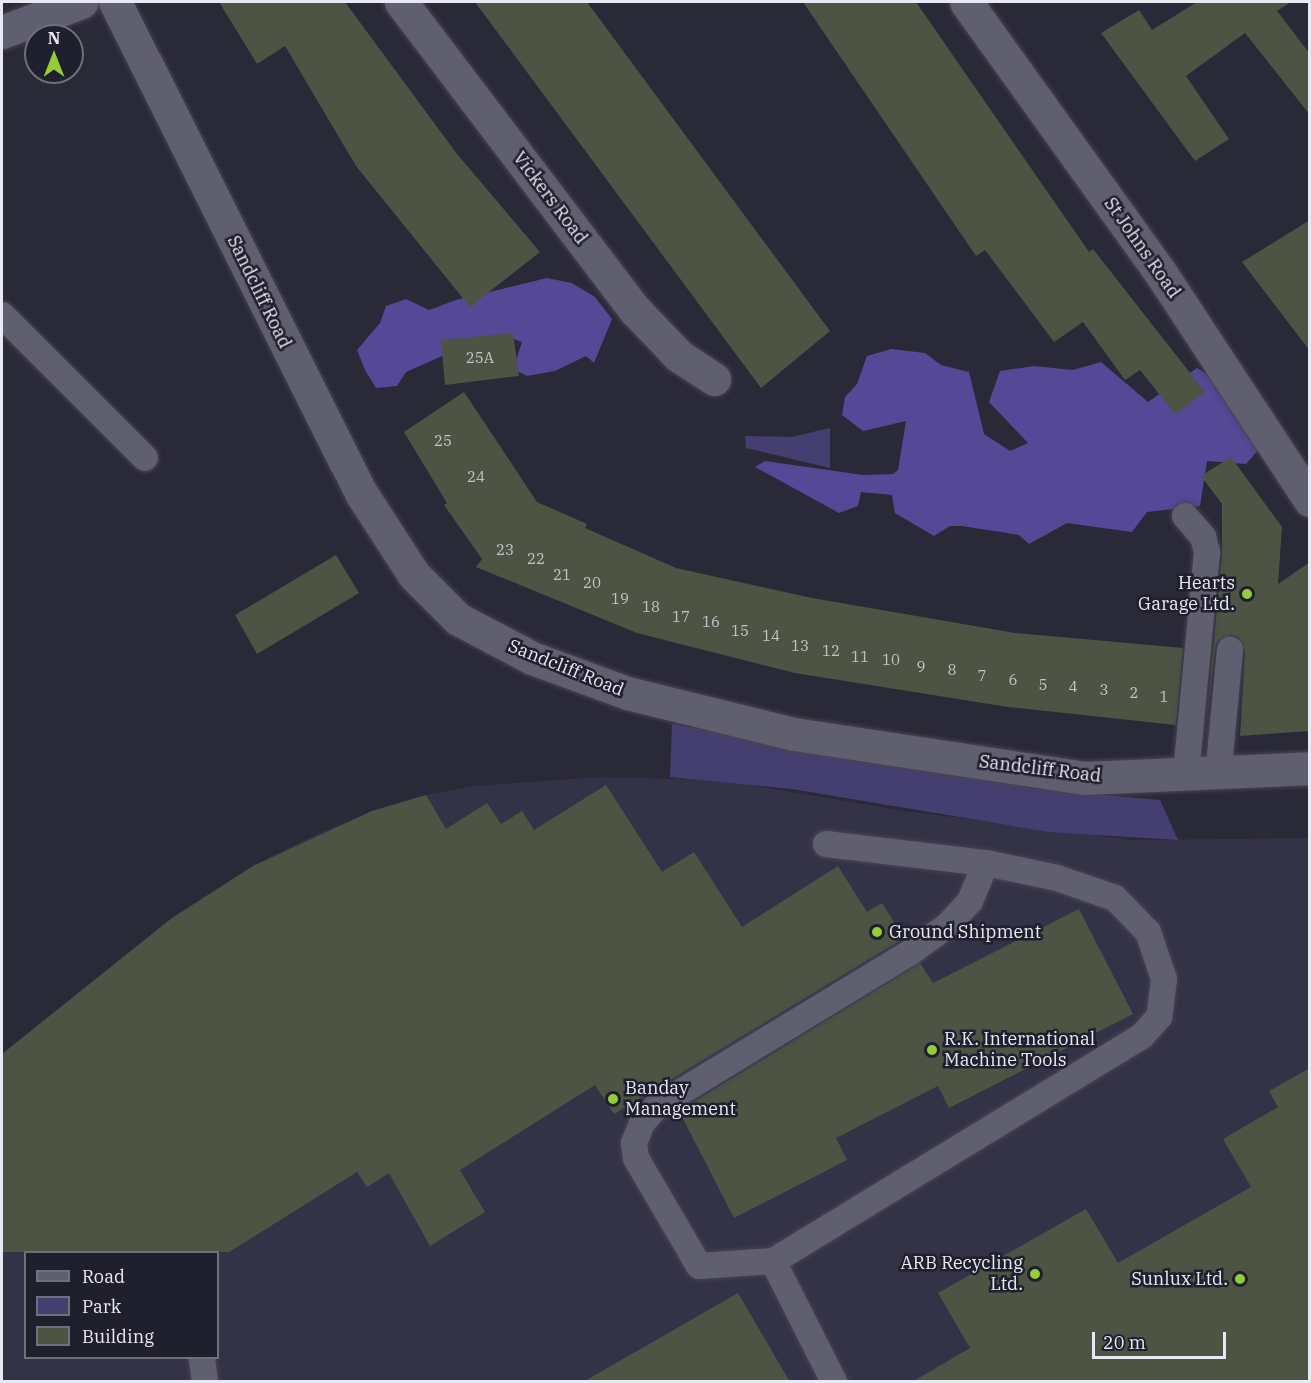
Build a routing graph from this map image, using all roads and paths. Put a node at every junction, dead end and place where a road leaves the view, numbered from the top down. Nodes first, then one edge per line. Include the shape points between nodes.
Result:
1 (81, 2) edge
2 (115, 2) edge
3 (401, 2) edge
4 (966, 2) edge
5 (2, 32) edge
6 (2, 315) edge
7 (714, 379) dead end
8 (145, 458) dead end
9 (1310, 500) edge
10 (1185, 516) dead end
11 (1230, 650) dead end
12 (1310, 768) edge
13 (1218, 775) junction
14 (1186, 776) junction
15 (826, 844) dead end
16 (986, 863) junction
17 (773, 1261) junction
18 (202, 1359) edge
19 (205, 1382) edge
20 (834, 1382) edge

1 - 5 street
2 - 14 street, Sandcliff Road via 361,493 414,575 458,619 532,658 627,693 794,734 1084,778
3 - 7 street, Vickers Road via 636,310 679,356
4 - 9 street, St Johns Road via 1160,273
6 - 8 lane
10 - 14 lane via 1203,537 1207,552
11 - 13 lane
12 - 13 street, Sandcliff Road
13 - 14 street, Sandcliff Road
15 - 16 lane
16 - 17 lane via 970,901 947,926 909,954 656,1107 642,1123 634,1143 636,1158 699,1266
16 - 17 lane via 1057,878 1115,898 1148,933 1164,979 1159,1017 1142,1036
17 - 20 lane
18 - 19 lane

